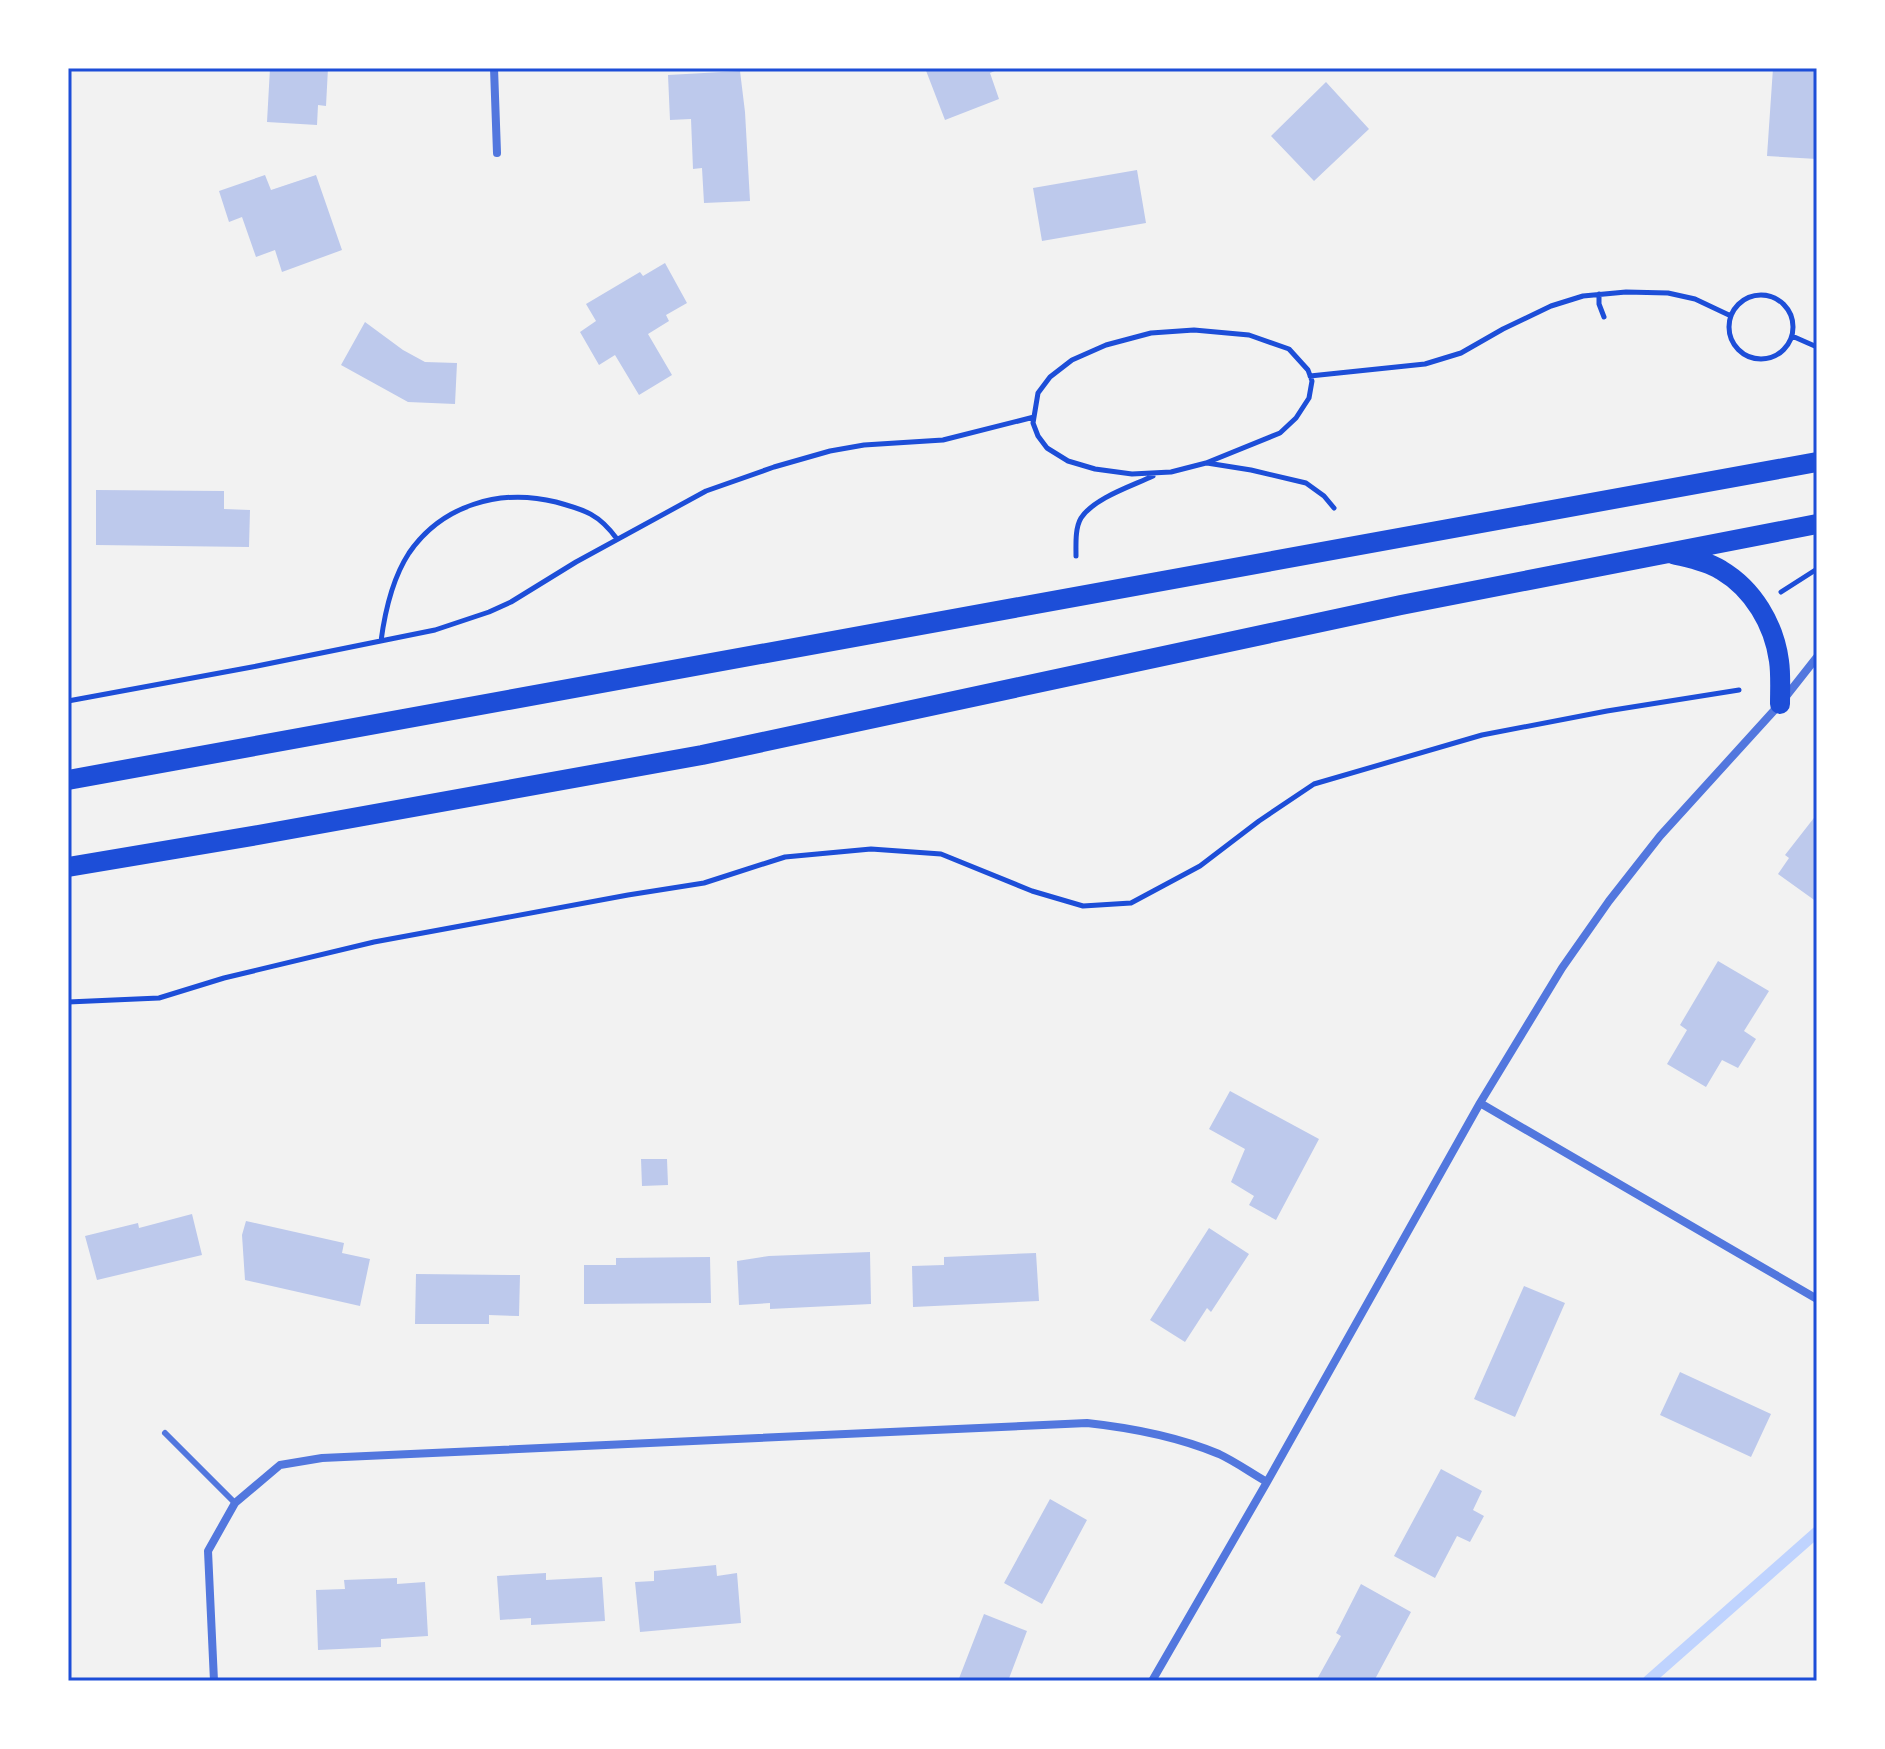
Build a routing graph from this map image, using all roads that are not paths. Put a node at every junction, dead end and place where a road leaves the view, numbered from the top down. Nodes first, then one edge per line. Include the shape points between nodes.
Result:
1 (494, 68) edge
2 (497, 153) dead end
3 (1817, 462) edge
4 (1817, 524) edge
5 (1666, 553) junction
6 (1817, 657) edge
7 (1780, 704) junction
8 (68, 780) edge
9 (68, 867) edge
10 (1480, 1103) junction
11 (1817, 1299) edge
12 (165, 1433) dead end
13 (1267, 1482) junction
14 (235, 1503) junction
15 (214, 1681) edge
16 (1152, 1681) edge

1 - 2 street
3 - 8 main road
4 - 5 main road
5 - 7 main road via 1719,568 1755,601 1775,641
5 - 9 main road via 702,755
6 - 7 street
7 - 10 street via 1660,836 1609,901
10 - 11 street
10 - 13 street
12 - 14 lane
13 - 14 street via 1179,1439 1087,1423 322,1458 280,1465
13 - 16 street
14 - 15 street via 208,1551

